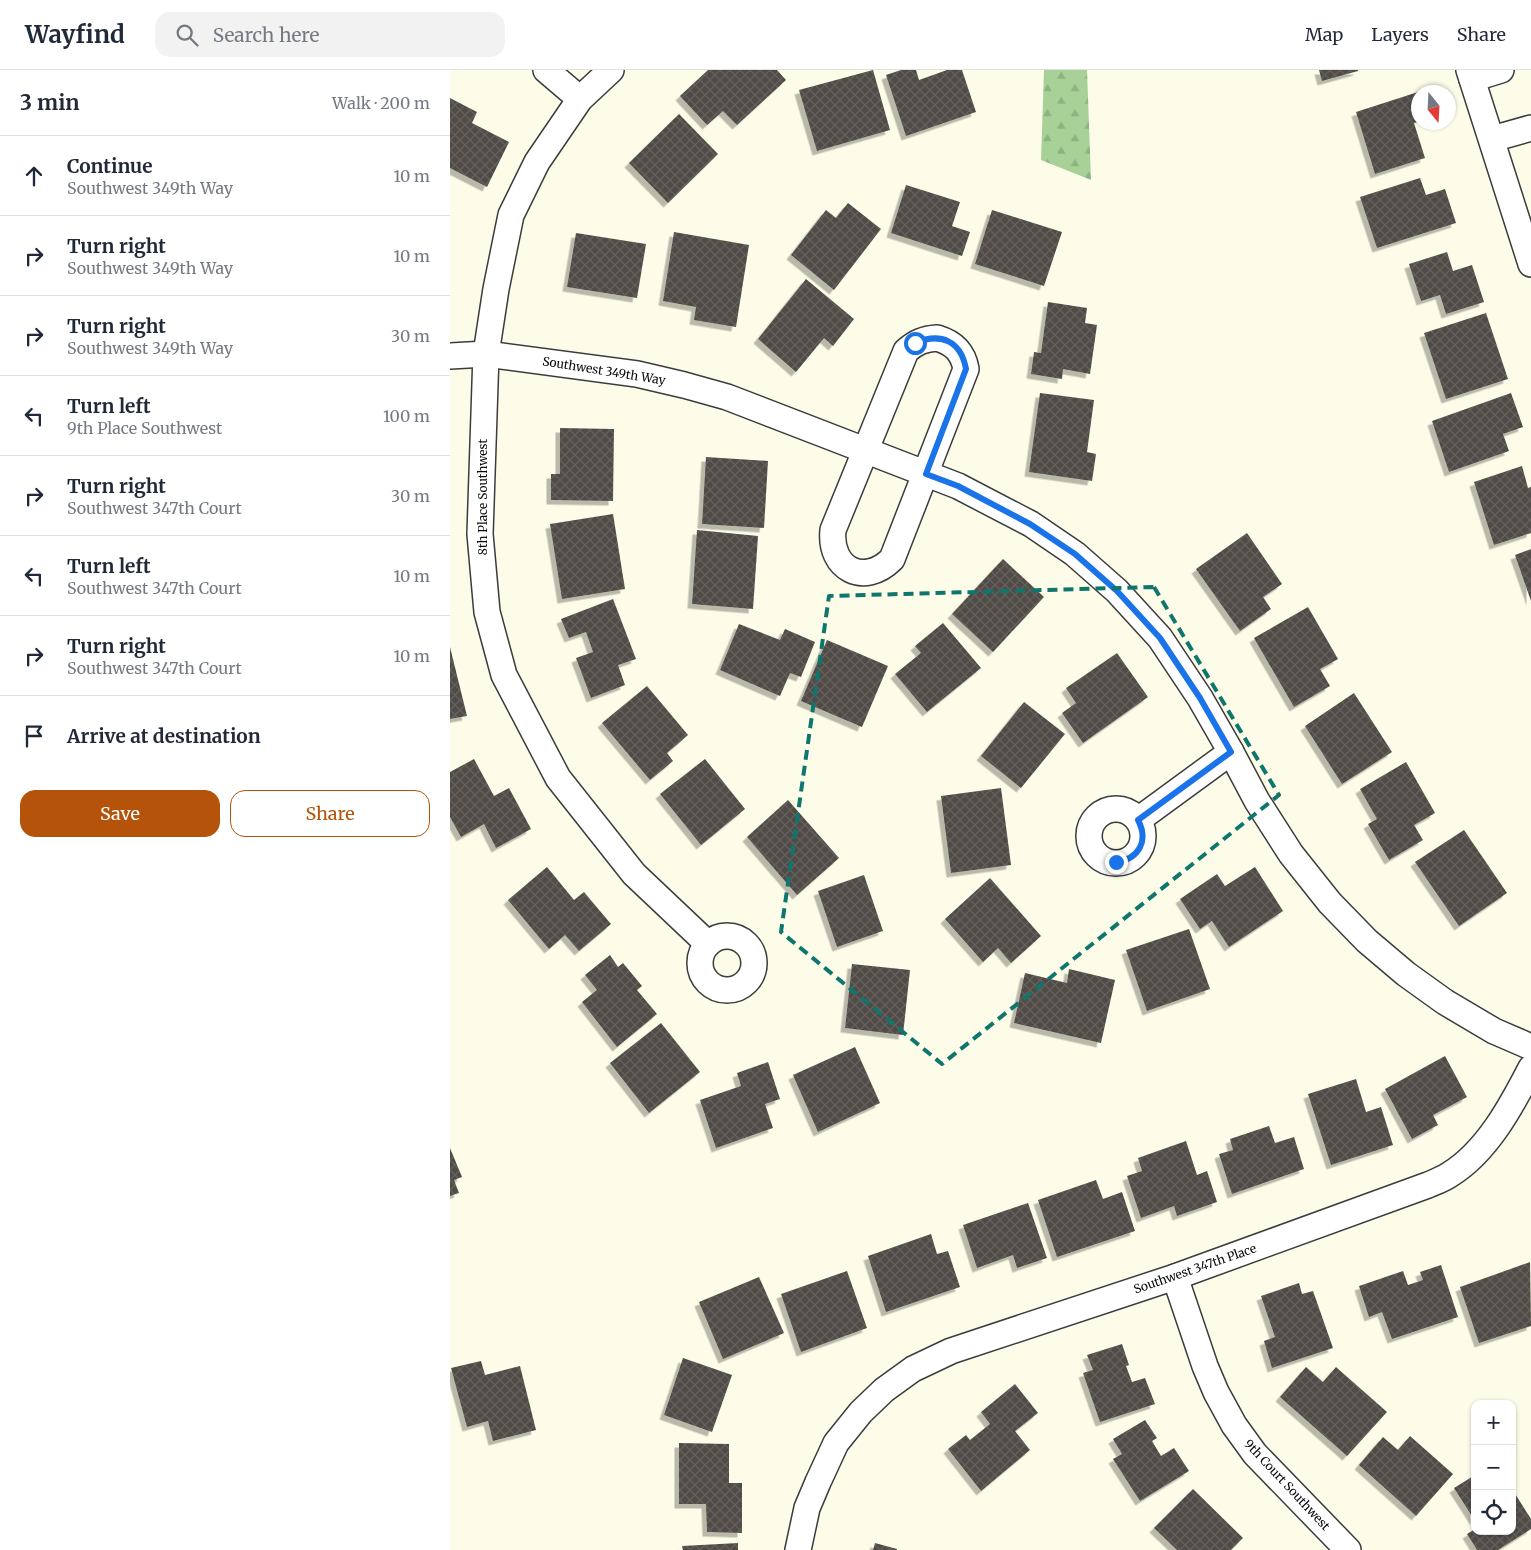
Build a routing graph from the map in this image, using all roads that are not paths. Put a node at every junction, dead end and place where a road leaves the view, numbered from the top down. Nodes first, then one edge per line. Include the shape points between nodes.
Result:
1 (546, 70) edge
2 (610, 70) edge
3 (1501, 70) edge
4 (1471, 75) edge
5 (580, 99) junction
6 (1531, 128) edge
7 (1492, 139) junction
8 (1531, 264) edge
9 (486, 354) junction
10 (450, 356) edge
11 (866, 450) junction
12 (926, 474) junction
13 (1231, 752) junction
14 (1138, 820) dead end
15 (708, 944) dead end
16 (1531, 1047) edge
17 (1531, 1068) edge
18 (1175, 1277) junction
19 (798, 1550) edge
20 (1348, 1550) edge

1 - 5 street
2 - 5 street, 8th Place Southwest
3 - 4 street
4 - 7 street
5 - 9 street, 8th Place Southwest via 537,162 511,215
6 - 7 street
7 - 8 street
9 - 10 street, Southwest 349th Way
9 - 11 street, Southwest 349th Way via 637,374 684,385 727,396
9 - 15 street, 8th Place Southwest via 480,534 487,612 504,675 558,778 634,874
11 - 12 street, Southwest 349th Way
11 - 12 street via 833,530 834,553 850,569 873,572 892,560
11 - 12 street via 906,351 926,338 948,341 958,348 966,369
12 - 13 street, Southwest 349th Way via 958,486 1030,524 1075,554 1117,591 1160,638
13 - 14 street
13 - 16 street, Southwest 349th Way via 1291,854 1366,942 1445,1002 1494,1031
17 - 18 street, Southwest 347th Place via 1493,1134 1451,1174
18 - 19 street, Southwest 347th Place via 950,1351 913,1369 861,1412 836,1443 807,1508
18 - 20 street, 9th Court Southwest via 1205,1366 1234,1425 1255,1454

